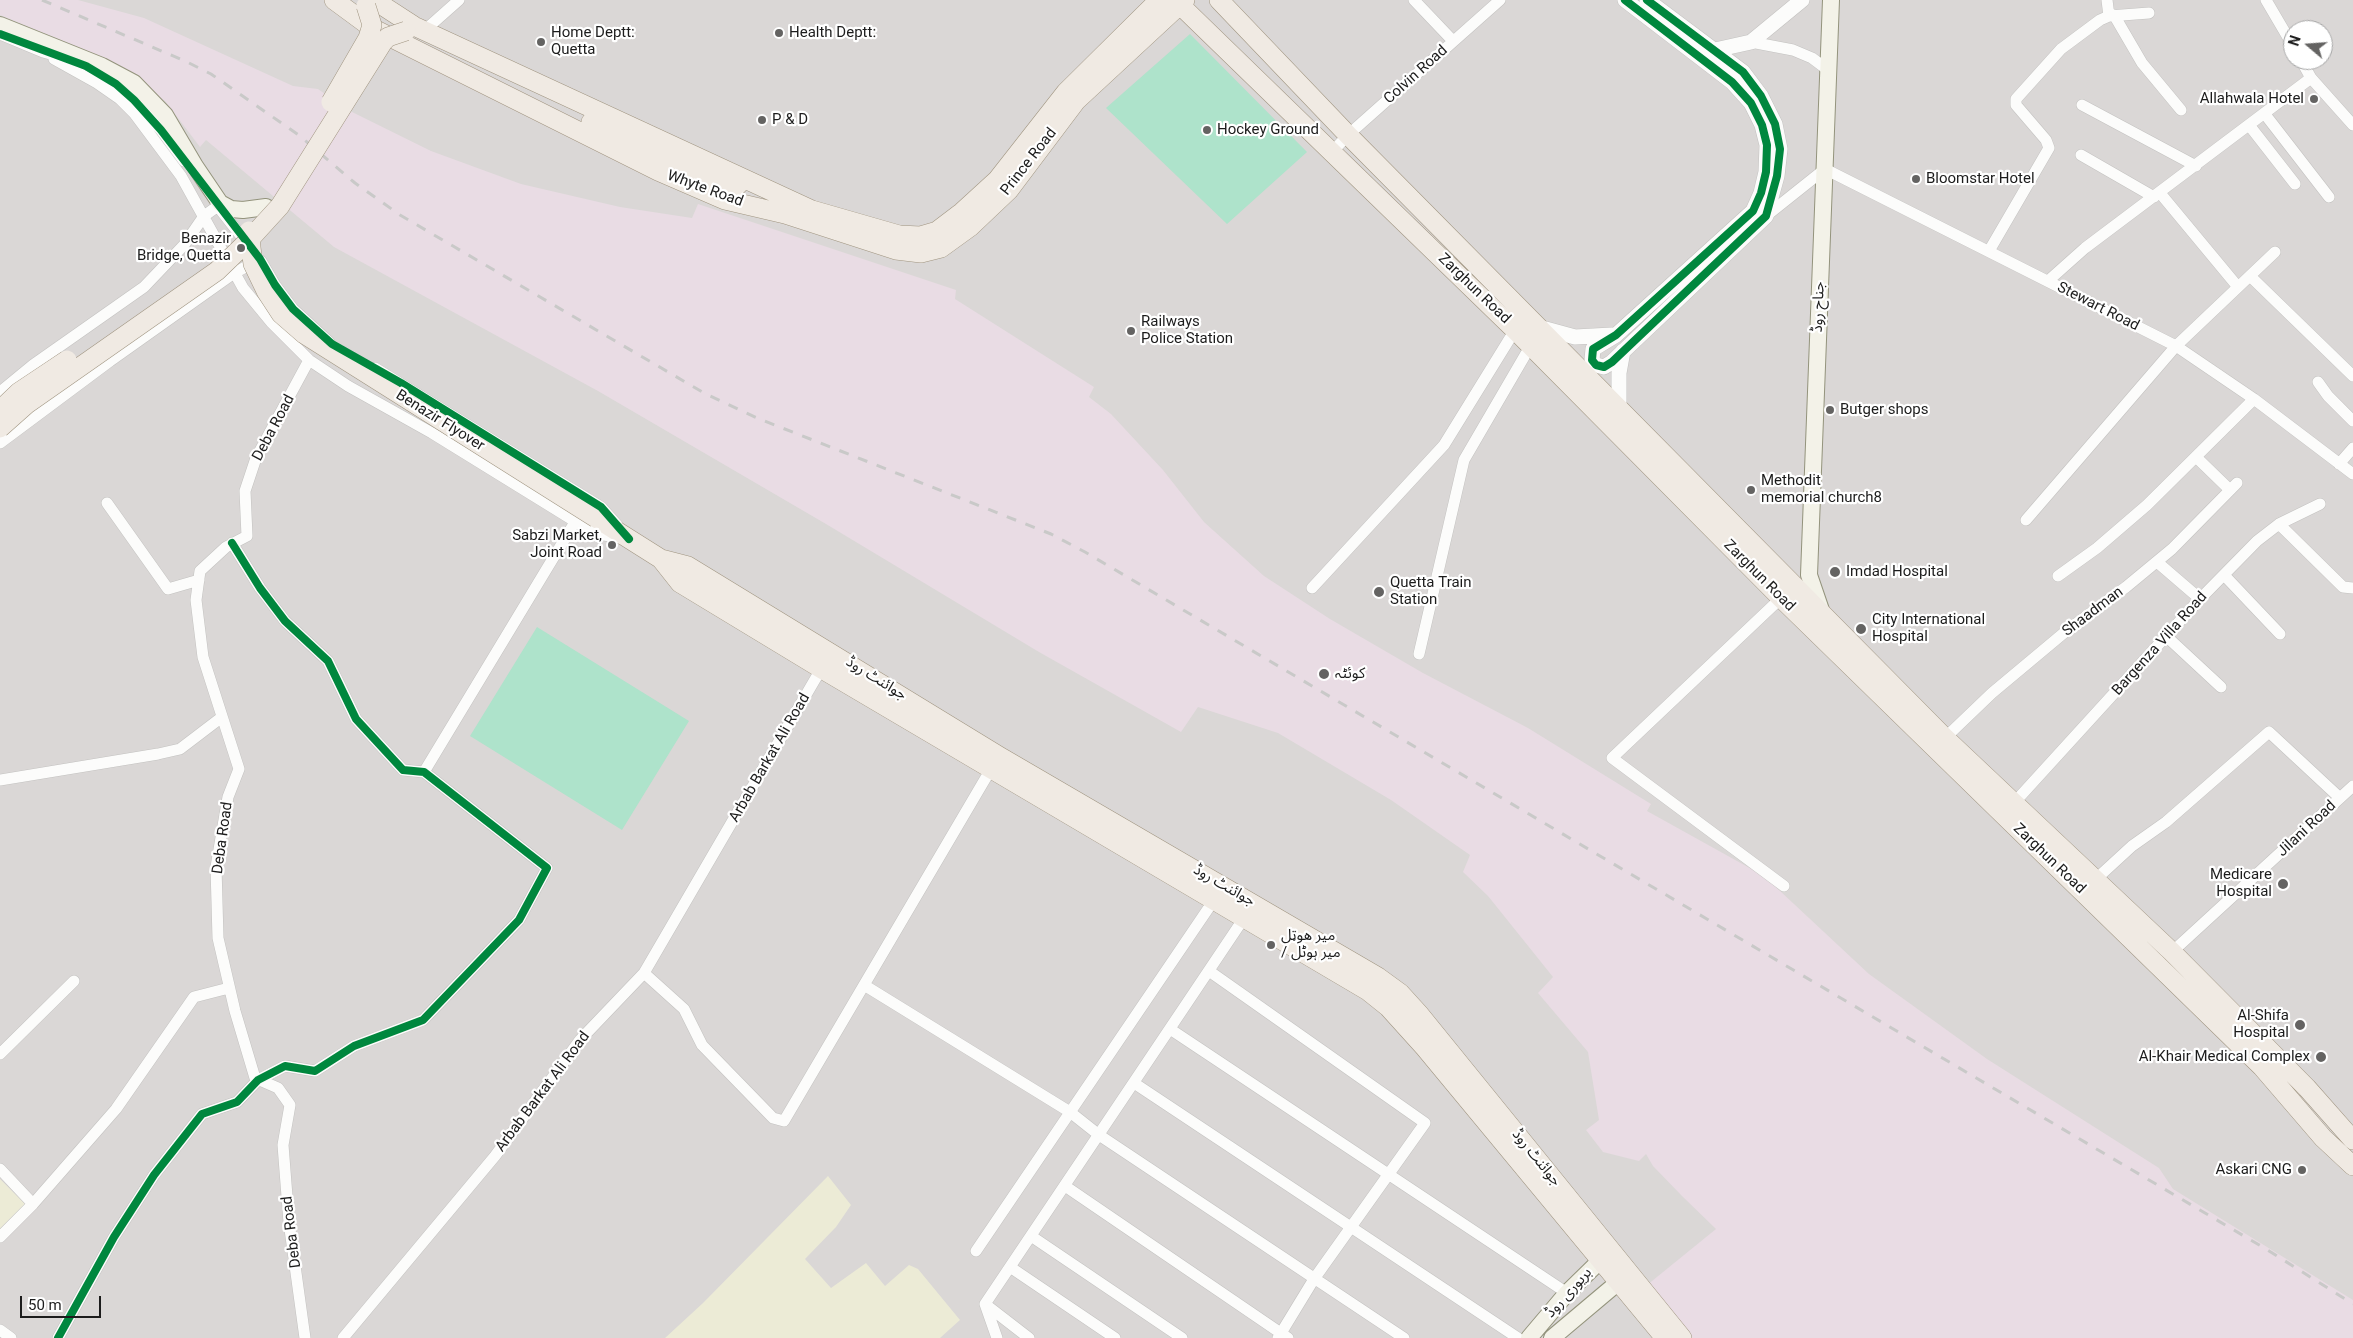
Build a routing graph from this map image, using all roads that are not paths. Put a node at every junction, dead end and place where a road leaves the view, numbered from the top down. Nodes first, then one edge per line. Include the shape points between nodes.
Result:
1 (334, 0) edge
2 (459, 0) edge
3 (1159, 0) edge
4 (1218, 0) edge
5 (1414, 0) edge
6 (1500, 0) edge
7 (1625, 0) edge
8 (1648, 0) edge
9 (1802, 0) edge
10 (1831, 0) edge
11 (2107, 0) edge
12 (2266, 0) edge
13 (1180, 1) edge
14 (366, 2) edge
15 (2149, 12) dead end
16 (2112, 16) junction
17 (0, 25) edge
18 (2283, 29) edge
19 (415, 31) junction
20 (0, 34) edge
21 (1453, 41) junction
22 (1751, 42) junction
23 (1715, 50) junction
24 (43, 52) junction
25 (1828, 70) junction
26 (2307, 70) edge
27 (2311, 78) junction
28 (2082, 106) dead end
29 (2181, 110) dead end
30 (2264, 114) junction
31 (2249, 125) junction
32 (2353, 125) edge
33 (1348, 134) junction
34 (1332, 151) junction
35 (2081, 155) dead end
36 (2196, 166) junction
37 (1825, 169) junction
38 (2295, 184) dead end
39 (2157, 195) junction
40 (2329, 197) dead end
41 (218, 206) junction
42 (786, 206) junction
43 (266, 207) junction
44 (204, 216) junction
45 (1766, 216) junction
46 (249, 234) junction
47 (1989, 252) junction
48 (2275, 252) dead end
49 (260, 259) junction
50 (234, 273) junction
51 (2250, 276) junction
52 (2048, 281) junction
53 (2238, 287) junction
54 (1542, 328) junction
55 (1515, 330) junction
56 (1616, 335) junction
57 (1531, 345) junction
58 (2176, 346) junction
59 (1623, 352) junction
60 (309, 360) junction
61 (2353, 376) edge
62 (2318, 382) dead end
63 (0, 392) edge
64 (2254, 399) junction
65 (1619, 406) junction
66 (0, 410) edge
67 (2353, 421) edge
68 (0, 428) edge
69 (0, 443) edge
70 (2353, 448) edge
71 (2196, 457) junction
72 (2339, 464) junction
73 (2353, 474) edge
74 (107, 503) dead end
75 (2320, 504) dead end
76 (596, 518) joint
77 (2026, 520) dead end
78 (574, 522) junction
79 (2279, 524) junction
80 (629, 539) junction
81 (232, 544) junction
82 (661, 560) junction
83 (2157, 562) junction
84 (2224, 575) junction
85 (2058, 576) dead end
86 (199, 580) junction
87 (1312, 588) dead end
88 (2353, 588) edge
89 (1781, 598) junction
90 (2200, 599) junction
91 (1822, 613) junction
92 (2280, 634) dead end
93 (2166, 636) junction
94 (832, 652) junction
95 (1419, 654) dead end
96 (822, 669) junction
97 (2221, 687) dead end
98 (222, 717) junction
99 (1945, 738) junction
100 (991, 769) junction
101 (424, 772) junction
102 (0, 780) edge
103 (2353, 786) edge
104 (2340, 798) junction
105 (2014, 803) junction
106 (2095, 880) junction
107 (1784, 886) dead end
108 (1214, 900) junction
109 (1244, 918) junction
110 (2172, 952) junction
111 (1209, 971) junction
112 (644, 973) junction
113 (74, 981) dead end
114 (864, 985) junction
115 (229, 988) junction
116 (1170, 1029) junction
117 (0, 1054) edge
118 (258, 1080) junction
119 (1134, 1084) junction
120 (1070, 1112) junction
121 (1099, 1135) junction
122 (2353, 1138) edge
123 (2347, 1160) edge
124 (0, 1169) edge
125 (1388, 1173) junction
126 (2353, 1176) edge
127 (1065, 1186) junction
128 (32, 1204) junction
129 (1351, 1226) junction
130 (1031, 1236) junction
131 (0, 1237) edge
132 (976, 1251) dead end
133 (1605, 1255) junction
134 (1010, 1267) junction
135 (1624, 1277) junction
136 (1314, 1279) junction
137 (1567, 1294) junction
138 (985, 1304) junction
139 (0, 1330) edge
140 (1282, 1336) edge
141 (11, 1338) edge
142 (58, 1338) edge
143 (305, 1338) edge
144 (343, 1338) edge
145 (997, 1338) edge
146 (1029, 1338) edge
147 (1115, 1338) edge
148 (1182, 1338) edge
149 (1404, 1338) edge
150 (1518, 1338) edge
151 (1529, 1338) edge
152 (1552, 1338) edge
153 (1664, 1338) edge
154 (1682, 1338) edge

1 - 42 main road, Whyte Road via 372,28 658,172 725,200
2 - 19 street
3 - 42 main road, Prince Road via 1066,92 997,180 937,230 920,236 899,235
4 - 33 main road, Zarghun Road
5 - 21 street
6 - 21 street, Colvin Road
7 - 56 street via 1732,82 1751,103 1762,125 1766,163 1761,193 1752,210
8 - 23 street
9 - 22 street
10 - 25 main road, جناح روڈ
11 - 16 street
12 - 18 street
13 - 34 main road, Zarghun Road
13 - 42 main road, Prince Road via 1076,100 1009,190 970,227 941,248 921,253 896,250
14 - 19 main road
14 - 43 main road, bridge via 372,25 368,38
15 - 16 street
16 - 29 street via 2142,64
16 - 47 street via 2100,20 2061,49 2016,100 2016,105 2049,148
17 - 43 main road via 102,66 134,83 166,115 220,203 231,209
19 - 42 main road, Whyte Road
19 - 42 main road, Whyte Road via 676,163
19 - 46 main road, bridge via 382,42 280,206
20 - 24 street
21 - 33 street, Colvin Road
22 - 23 street
22 - 25 street via 1793,50
23 - 45 street via 1743,72 1761,96 1774,124 1780,149 1778,176
24 - 41 street via 71,60 116,84 161,130
24 - 44 street via 120,99 134,113 176,169
25 - 37 main road, جناح روڈ
26 - 27 street
27 - 30 street
27 - 32 street
28 - 36 street
30 - 31 street
30 - 40 street
31 - 36 street
31 - 38 street
33 - 34 street, Colvin Road
33 - 54 main road, Zarghun Road
34 - 55 main road, Zarghun Road
35 - 39 street
36 - 39 street
37 - 45 street
37 - 47 street, Stewart Road
37 - 91 main road, جناح روڈ via 1809,575
39 - 52 street via 2085,248
39 - 53 street
41 - 44 street
41 - 49 street
43 - 46 main road
44 - 50 street
44 - 63 street via 184,244 144,287
45 - 59 street
46 - 66 main road, bridge via 19,392
46 - 68 main road, bridge via 218,271 27,404
46 - 76 main road, Benazir Flyover, bridge via 253,264 266,291 281,314 304,334
47 - 52 street, Stewart Road
48 - 51 street
49 - 50 street
49 - 80 street via 293,309 332,344 601,507
50 - 60 street via 271,322
50 - 69 street
51 - 53 street
51 - 61 street
52 - 58 street, Stewart Road
53 - 58 street
54 - 56 street via 1575,337
54 - 65 main road, Zarghun Road
55 - 57 main road, Zarghun Road
55 - 87 street via 1444,446
56 - 59 street via 1593,349 1592,360 1604,367
57 - 89 main road, Zarghun Road
57 - 95 street via 1464,460
58 - 64 street, Stewart Road
58 - 77 street
59 - 65 street
60 - 78 street
60 - 81 street, Deba Road via 256,458 245,491 248,536
62 - 67 street
64 - 71 street
64 - 72 street, Stewart Road
65 - 91 main road, Zarghun Road
70 - 72 street
71 - 83 street, Shaadman via 2234,486
71 - 85 street via 2147,506
72 - 73 street, Stewart Road
74 - 86 street via 168,589
75 - 79 street, Bargenza Villa Road
76 - 80 main road, جوائنٹ روڈ
78 - 80 street via 594,533
78 - 101 street
79 - 84 street, Bargenza Villa Road
79 - 88 street via 2343,587
80 - 82 main road, جوائنٹ روڈ
81 - 86 street, Deba Road via 200,571
81 - 101 street via 285,621 328,661 356,719 403,770
82 - 94 main road, جوائنٹ روڈ via 688,566
82 - 96 main road, جوائنٹ روڈ via 680,583
83 - 90 street
83 - 99 street, Shaadman via 2065,632
84 - 90 street, Bargenza Villa Road
84 - 92 street
86 - 98 street, Deba Road via 196,600 203,657
89 - 107 street via 1612,758
89 - 123 main road, Zarghun Road via 2262,1067 2323,1138
90 - 93 street, Bargenza Villa Road
91 - 99 main road, Zarghun Road
93 - 97 street
93 - 105 street, Bargenza Villa Road
94 - 96 street, Arbab Barkat Ali Road
94 - 133 main road, جوائنٹ روڈ via 1007,760 1378,977 1400,993
96 - 100 main road, جوائنٹ روڈ
96 - 112 street, Arbab Barkat Ali Road
98 - 102 street via 180,749
98 - 115 street, Deba Road via 239,768 228,797 216,866 218,938
99 - 105 main road, Zarghun Road
100 - 108 main road, جوائنٹ روڈ
100 - 114 street
101 - 118 street via 547,868 519,920 423,1020 354,1046 315,1071 285,1066
103 - 104 street, Jilani Road
104 - 106 street via 2269,732
104 - 110 street, Jilani Road
105 - 106 main road, Zarghun Road
106 - 110 main road, Zarghun Road
108 - 109 main road, جوائنٹ روڈ
108 - 120 street
109 - 111 street
109 - 133 main road, جوائنٹ روڈ via 1368,991 1393,1011
110 - 122 main road, Zarghun Road
111 - 116 street
111 - 125 street via 1425,1123
112 - 114 street via 684,1009 702,1045 774,1118 784,1121
112 - 144 street, Arbab Barkat Ali Road via 580,1040 495,1156
113 - 117 street
114 - 120 street
115 - 118 street, Deba Road
115 - 128 street via 194,997 116,1109
116 - 119 street
116 - 125 street
118 - 142 street via 237,1102 202,1114 154,1175 114,1237
118 - 143 street, Deba Road via 278,1088 290,1105 283,1145 289,1222
119 - 121 street
119 - 129 street
120 - 121 street
120 - 132 street
121 - 127 street
121 - 136 street
123 - 126 main road, Zarghun Road
124 - 128 street
125 - 129 street
125 - 137 street
127 - 130 street
127 - 140 street
128 - 131 street
129 - 136 street
129 - 150 street
130 - 134 street
130 - 148 street
133 - 135 main road, جوائنٹ روڈ
133 - 137 main road, بریوری روڈ
134 - 138 street
134 - 147 street
135 - 152 main road, بریوری روڈ
135 - 153 main road, جوائنٹ روڈ
135 - 154 main road, جوائنٹ روڈ
136 - 140 street
136 - 149 street
137 - 151 main road, بریوری روڈ
138 - 145 street
138 - 146 street
139 - 141 street

